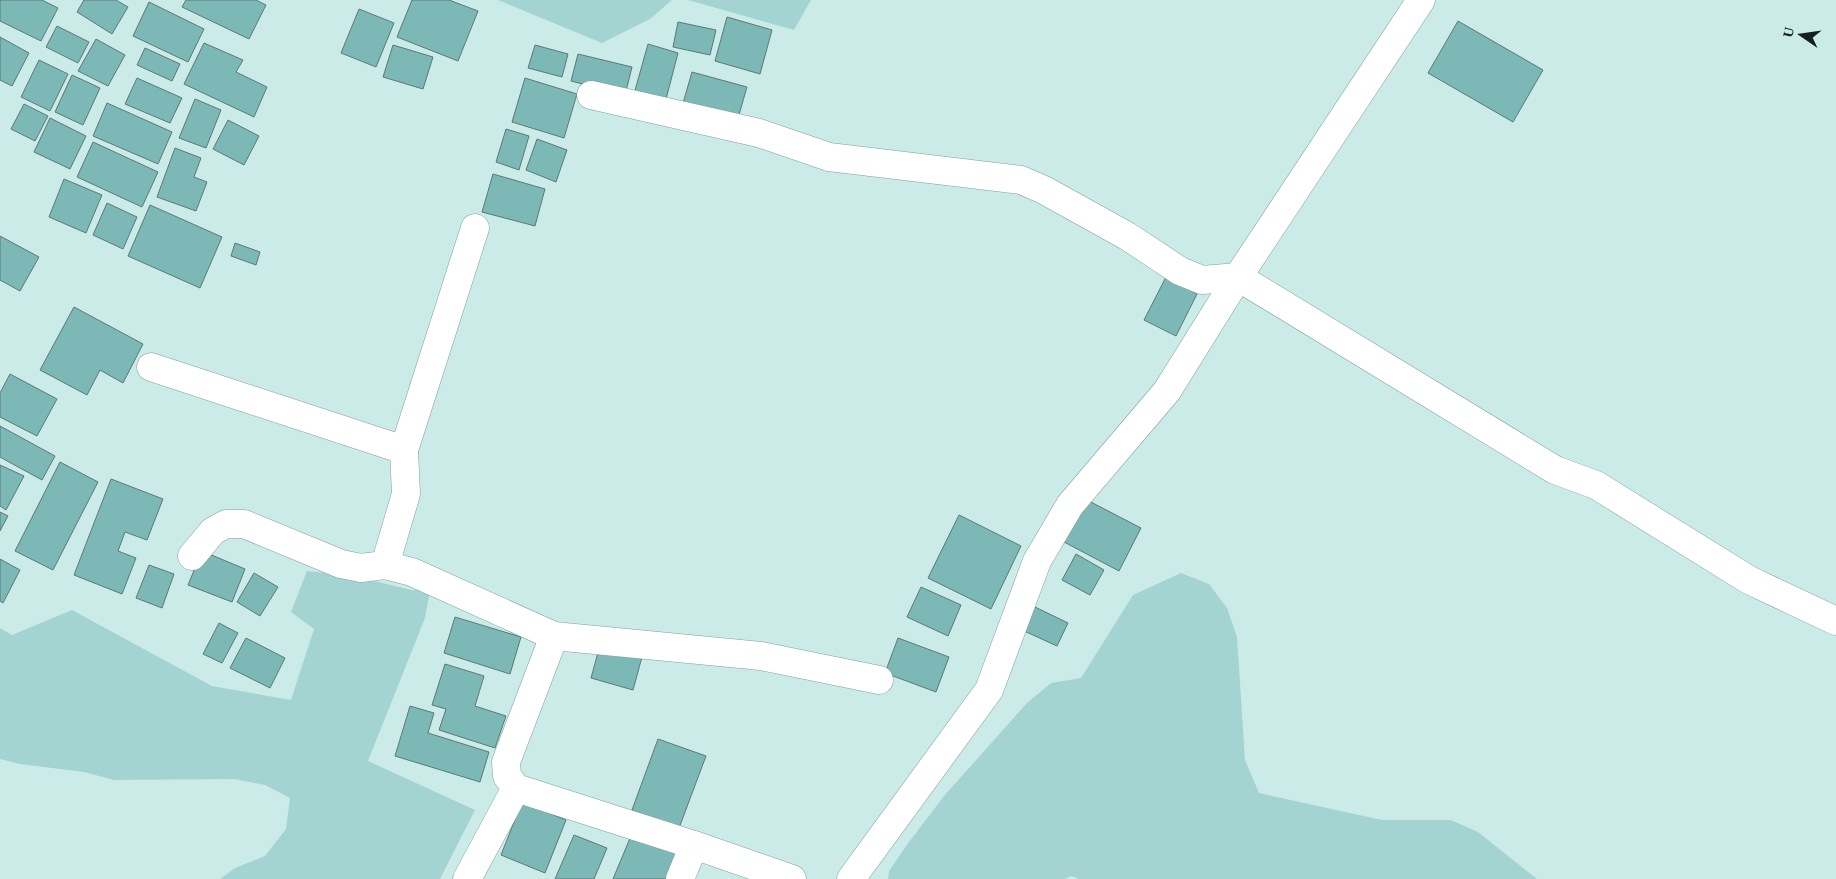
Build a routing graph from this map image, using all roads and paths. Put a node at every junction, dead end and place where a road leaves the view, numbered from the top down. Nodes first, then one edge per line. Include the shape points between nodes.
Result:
1 (1421, 0) edge
2 (591, 95) dead end
3 (475, 228) dead end
4 (1238, 276) junction
5 (151, 367) dead end
6 (404, 450) junction
7 (192, 556) dead end
8 (385, 566) junction
9 (1836, 621) edge
10 (554, 636) junction
11 (879, 680) dead end
12 (516, 788) junction
13 (694, 846) junction
14 (467, 879) edge
15 (680, 879) edge
16 (792, 879) edge
17 (851, 879) edge

1 - 4 street
2 - 4 street via 759,133 829,157 1021,180 1128,236 1180,271 1202,280
3 - 6 street
4 - 9 street via 1555,470 1596,485 1749,580
4 - 17 street via 1168,391 1070,505 1038,561 989,690
5 - 6 street
6 - 8 street via 406,494
7 - 8 street via 213,531 226,524 244,524 341,564 361,568
8 - 10 street via 412,572
10 - 11 street via 761,656
10 - 12 street via 506,762 507,776
12 - 13 street
12 - 14 street
13 - 15 street
13 - 16 street

